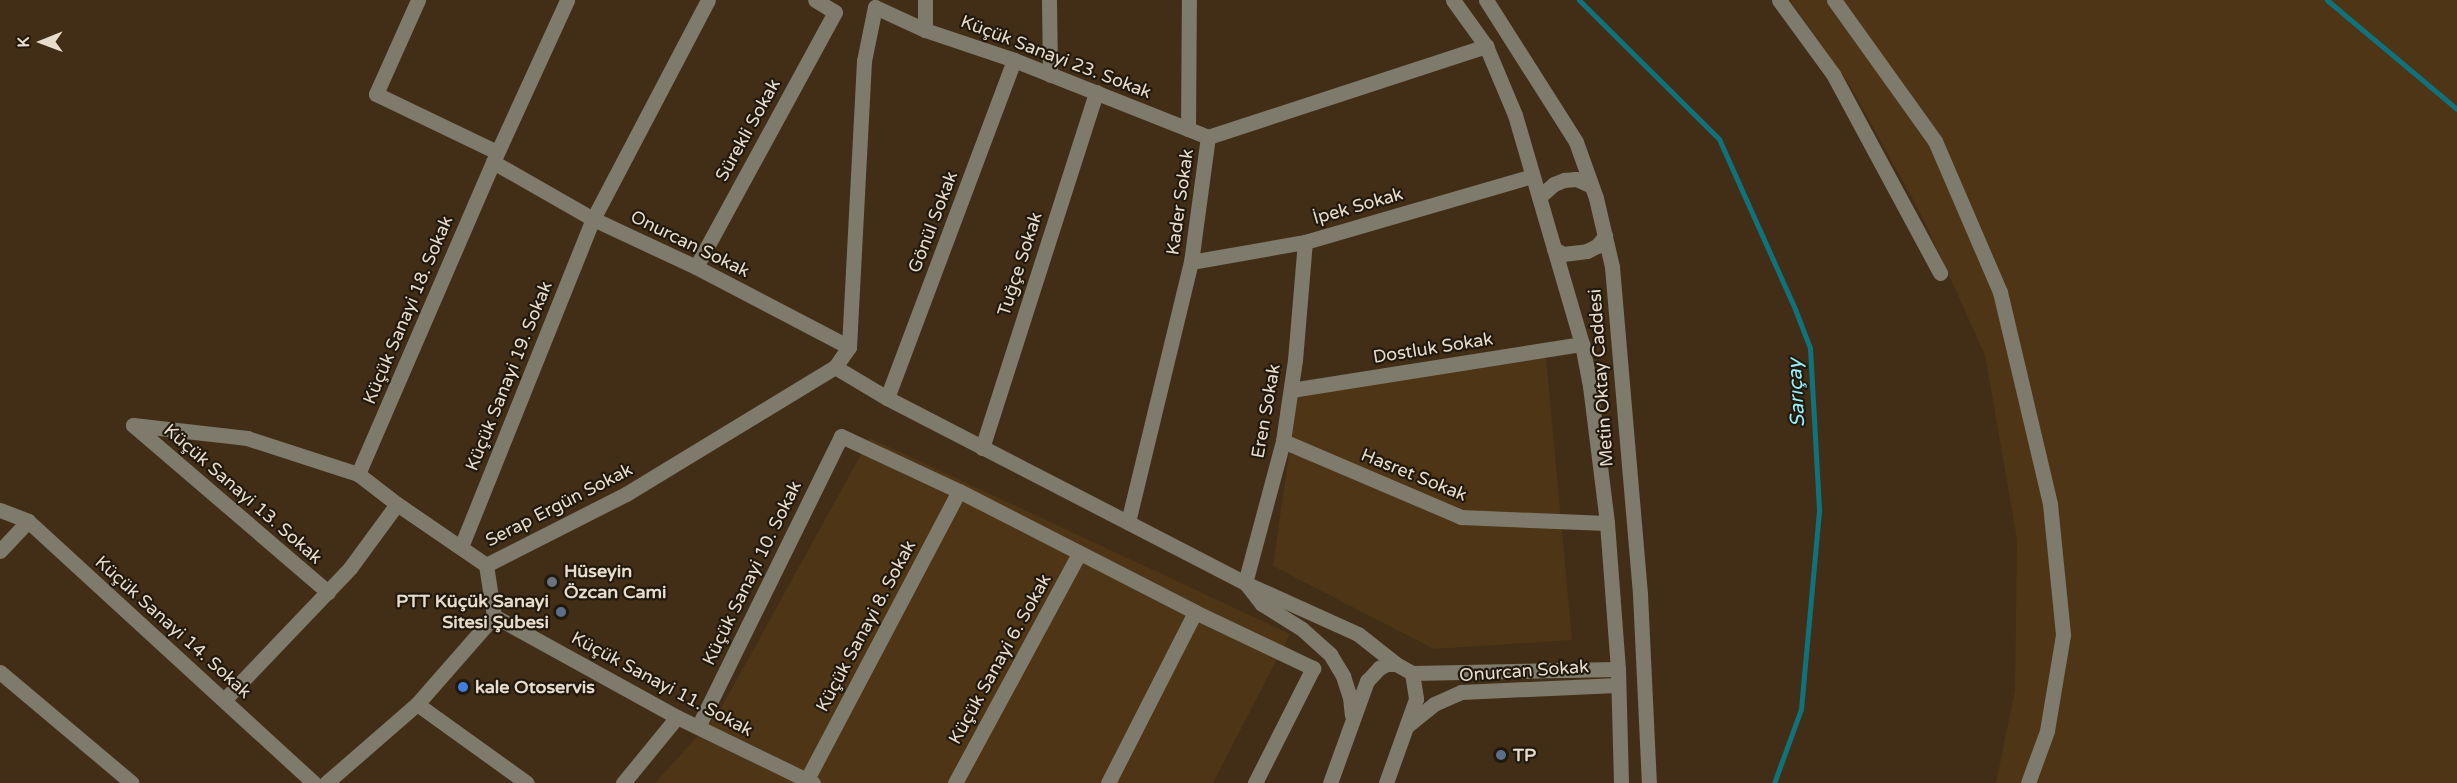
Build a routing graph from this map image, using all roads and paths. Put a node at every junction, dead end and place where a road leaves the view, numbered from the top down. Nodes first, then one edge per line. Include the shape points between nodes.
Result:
1 (418, 0) edge
2 (567, 0) edge
3 (708, 0) edge
4 (815, 0) edge
5 (925, 0) edge
6 (1049, 0) edge
7 (1189, 0) edge
8 (1454, 0) edge
9 (1486, 0) edge
10 (1779, 0) edge
11 (1834, 0) edge
12 (870, 4) edge
13 (925, 30) junction
14 (1486, 46) junction
15 (1014, 60) junction
16 (1050, 75) junction
17 (1095, 92) junction
18 (1188, 129) junction
19 (1208, 137) junction
20 (495, 157) junction
21 (1532, 176) junction
22 (1592, 186) junction
23 (1539, 197) junction
24 (593, 219) junction
25 (1605, 236) junction
26 (1305, 242) junction
27 (1554, 249) junction
28 (1191, 262) junction
29 (696, 267) junction
30 (1940, 273) dead end
31 (1582, 345) junction
32 (849, 347) junction
33 (835, 367) junction
34 (1291, 390) junction
35 (887, 398) junction
36 (1283, 441) junction
37 (982, 448) junction
38 (358, 474) junction
39 (959, 491) junction
40 (397, 504) junction
41 (0, 510) edge
42 (28, 522) junction
43 (1128, 522) junction
44 (1607, 523) junction
45 (461, 547) junction
46 (0, 551) edge
47 (1079, 554) junction
48 (486, 565) junction
49 (1245, 583) junction
50 (328, 592) junction
51 (1195, 612) junction
52 (494, 616) junction
53 (1396, 664) junction
54 (1618, 669) junction
55 (0, 672) edge
56 (1412, 673) junction
57 (1617, 685) junction
58 (225, 699) junction
59 (417, 705) junction
60 (677, 717) junction
61 (1353, 718) junction
62 (1407, 726) junction
63 (698, 727) junction
64 (809, 782) edge
65 (132, 783) edge
66 (314, 783) edge
67 (326, 783) edge
68 (527, 783) edge
69 (623, 783) edge
70 (955, 783) edge
71 (1108, 783) edge
72 (1255, 783) edge
73 (1330, 783) edge
74 (1386, 783) edge
75 (1621, 783) edge
76 (1649, 783) edge
77 (2028, 783) edge

1 - 20 street, Onurcan Sokak via 376,94
2 - 20 street, Küçük Sanayi 18. Sokak
3 - 24 street, Küçük Sanayi 19. Sokak
4 - 29 street, Sürekli Sokak via 835,12
5 - 13 street
6 - 16 street
7 - 18 street
8 - 14 street, Metin Oktay Caddesi
9 - 22 street, Metin Oktay Caddesi via 1576,142
10 - 30 street via 1833,74
11 - 77 street via 1935,141 2000,292 2050,504 2063,635 2047,731
12 - 13 street, Küçük Sanayi 23. Sokak
12 - 32 street, Küçük Sanayi 23. Sokak
13 - 15 street, Küçük Sanayi 23. Sokak
14 - 19 street, Kader Sokak
14 - 21 street, Metin Oktay Caddesi via 1515,115
15 - 16 street, Küçük Sanayi 23. Sokak
15 - 35 street, Gönül Sokak
16 - 17 street, Küçük Sanayi 23. Sokak
17 - 18 street, Küçük Sanayi 23. Sokak
17 - 37 street, Tuğçe Sokak
18 - 19 street, Küçük Sanayi 23. Sokak
19 - 28 street, Kader Sokak
20 - 24 street, Onurcan Sokak
20 - 38 street, Küçük Sanayi 18. Sokak
21 - 23 street, Metin Oktay Caddesi
21 - 26 street, İpek Sokak
22 - 23 street via 1576,179 1564,180
22 - 25 street, Metin Oktay Caddesi
23 - 27 street, Metin Oktay Caddesi
24 - 29 street, Onurcan Sokak
24 - 45 street, Küçük Sanayi 19. Sokak
25 - 27 street via 1587,252 1563,254
25 - 76 street, Metin Oktay Caddesi via 1613,279 1640,594
26 - 28 street, İpek Sokak
26 - 34 street, Eren Sokak
27 - 31 street, Metin Oktay Caddesi
28 - 43 street, Kader Sokak
29 - 32 street, Onurcan Sokak
31 - 34 street, Dostluk Sokak
31 - 44 street, Metin Oktay Caddesi
32 - 33 street
33 - 35 street
33 - 48 street, Serap Ergün Sokak via 626,494
34 - 36 street, Eren Sokak
35 - 37 street
36 - 44 street, Hasret Sokak via 1461,517
36 - 49 street, Eren Sokak
37 - 43 street
38 - 40 street
38 - 50 street, Küçük Sanayi 13. Sokak via 247,438 133,425
39 - 47 street
39 - 63 street, Küçük Sanayi 10. Sokak via 842,436
39 - 64 street, Küçük Sanayi 8. Sokak
40 - 45 street
40 - 50 street
41 - 42 street, Küçük Sanayi 14. Sokak
42 - 46 street
42 - 58 street, Küçük Sanayi 14. Sokak
43 - 49 street
44 - 54 street, Metin Oktay Caddesi
45 - 48 street
47 - 51 street
47 - 70 street, Küçük Sanayi 6. Sokak
48 - 52 street, Serap Ergün Sokak
49 - 53 street via 1358,634
49 - 61 street via 1262,604 1302,629 1330,654 1343,676
50 - 58 street
51 - 71 street
51 - 72 street via 1313,668
52 - 59 street
52 - 60 street, Küçük Sanayi 11. Sokak
53 - 56 street
53 - 61 street via 1387,664 1372,673
54 - 56 street, Onurcan Sokak
54 - 57 street, Metin Oktay Caddesi
55 - 65 street
56 - 62 street via 1416,699
57 - 62 street, Onurcan Sokak via 1461,692 1434,704
57 - 75 street, Metin Oktay Caddesi
58 - 66 street, Küçük Sanayi 14. Sokak
59 - 67 street
59 - 68 street
60 - 63 street, Küçük Sanayi 11. Sokak
60 - 69 street
61 - 73 street
62 - 74 street
63 - 64 street, Küçük Sanayi 11. Sokak

